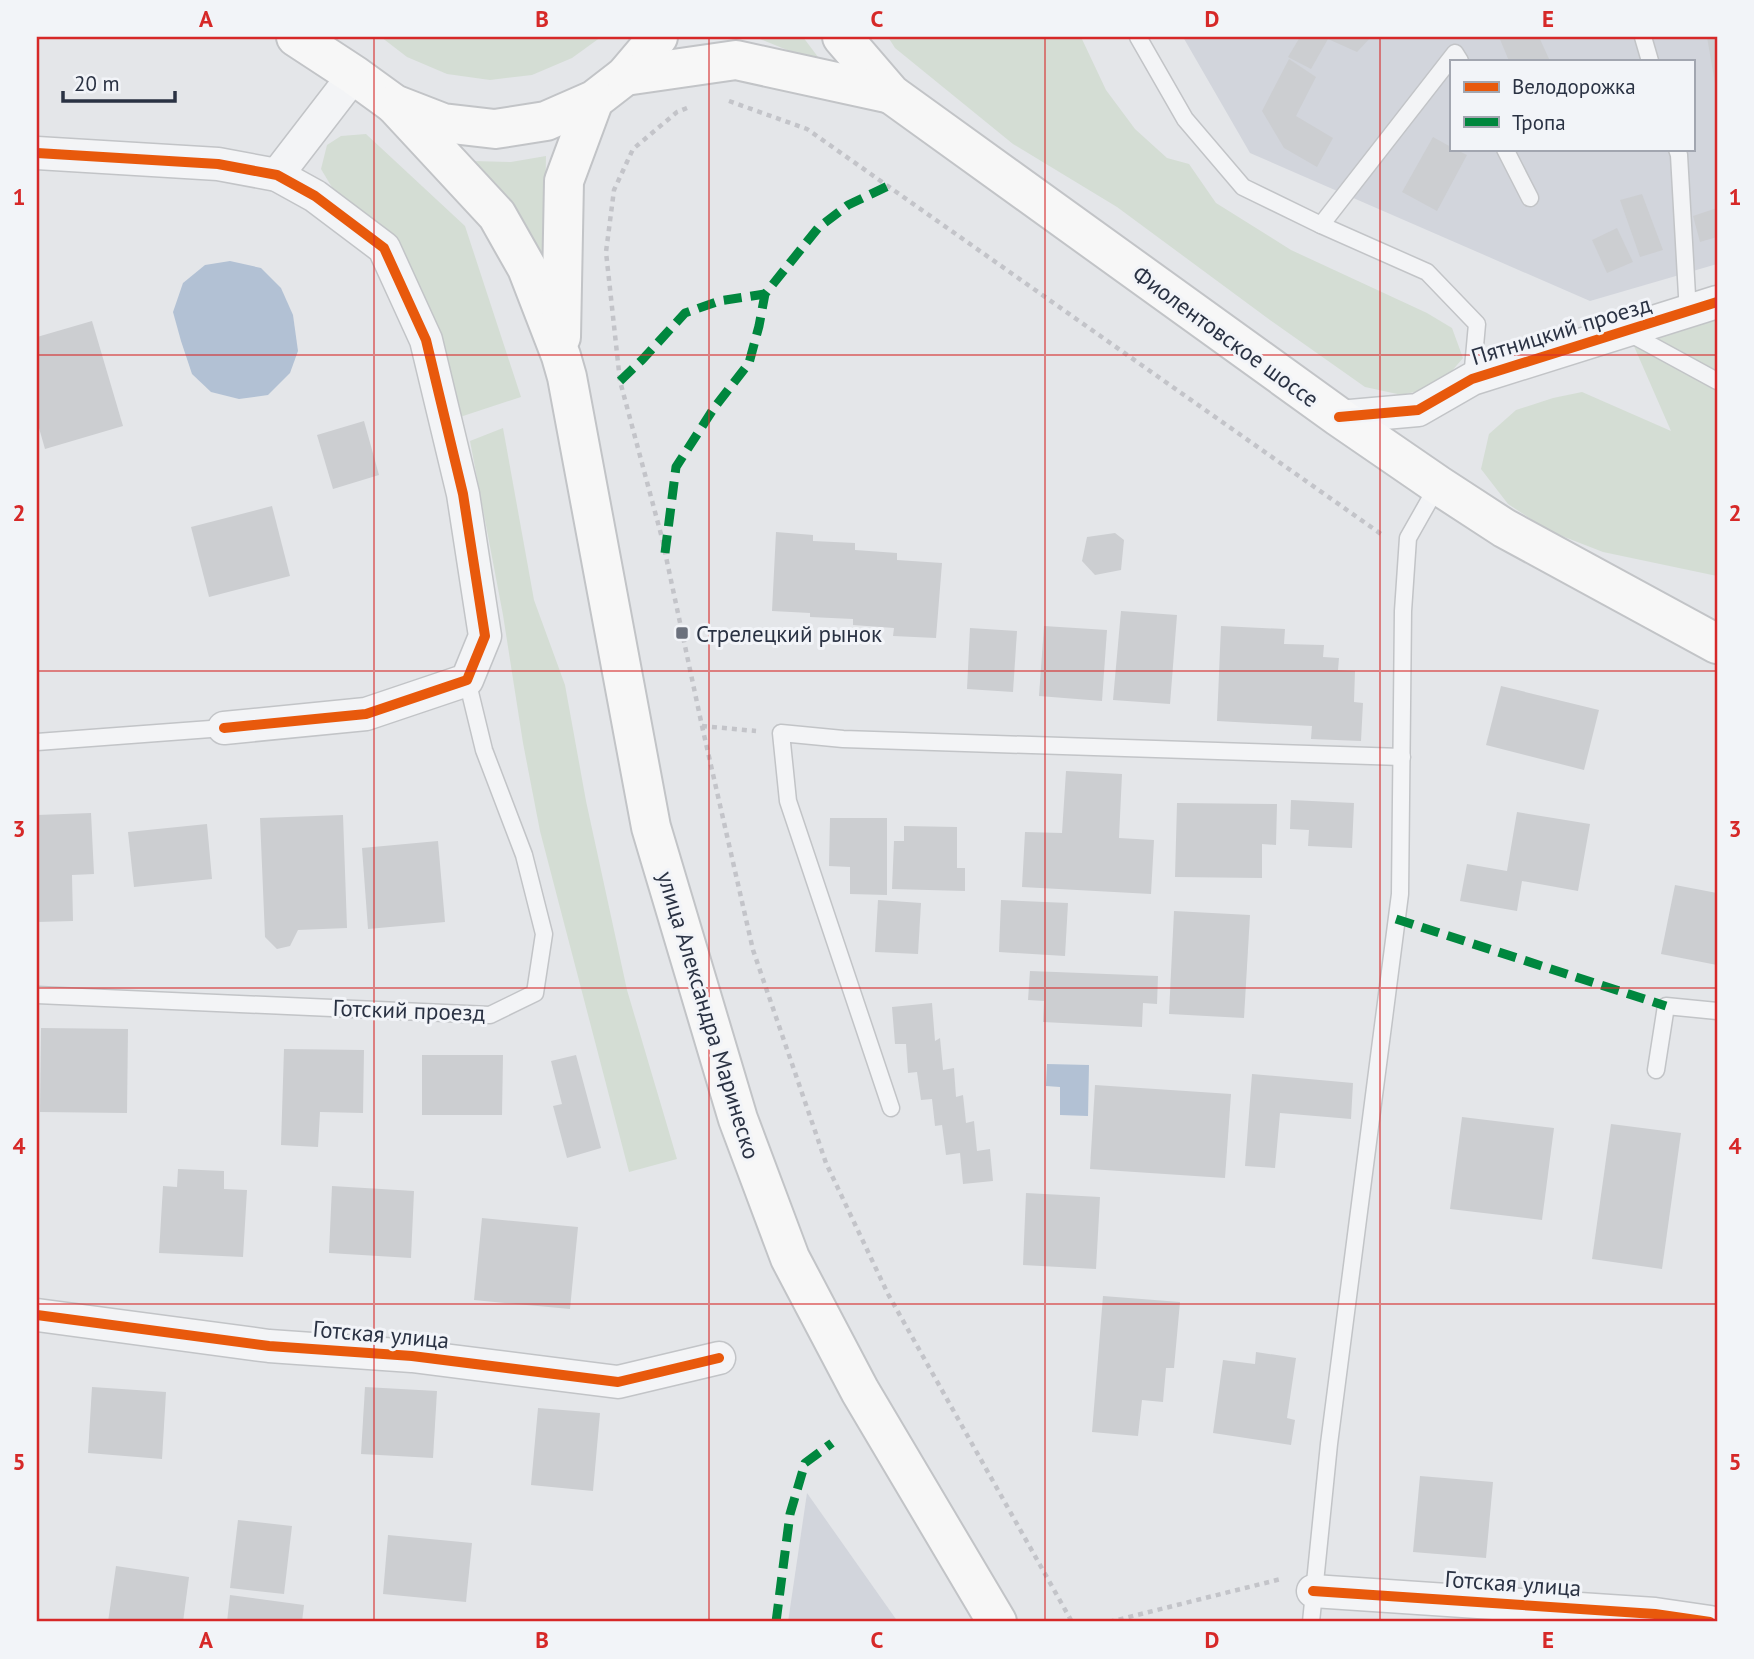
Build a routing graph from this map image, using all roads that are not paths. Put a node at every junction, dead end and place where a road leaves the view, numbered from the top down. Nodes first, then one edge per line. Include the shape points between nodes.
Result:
1 (296, 37) edge
2 (323, 37) edge
3 (657, 37) edge
4 (842, 37) edge
5 (1138, 37) edge
6 (1643, 37) edge
7 (1459, 60) edge
8 (1650, 60) edge
9 (354, 75) junction
10 (625, 76) junction
11 (891, 94) junction
12 (594, 100) junction
13 (394, 104) junction
14 (1506, 150) edge
15 (1677, 150) edge
16 (37, 153) edge
17 (277, 175) junction
18 (1530, 198) dead end
19 (1321, 225) junction
20 (1717, 302) edge
21 (1688, 313) junction
22 (1627, 332) junction
23 (561, 356) junction
24 (1472, 379) junction
25 (1717, 380) edge
26 (1339, 417) junction
27 (1438, 485) junction
28 (1717, 644) edge
29 (467, 680) junction
30 (224, 728) joint
31 (37, 742) edge
32 (1402, 757) junction
33 (37, 995) edge
34 (1717, 1011) edge
35 (1656, 1070) dead end
36 (891, 1108) dead end
37 (37, 1315) edge
38 (719, 1357) dead end
39 (1313, 1591) junction
40 (997, 1622) edge
41 (1311, 1622) edge
42 (1710, 1622) edge

1 - 9 main road, Фиолентовское шоссе
2 - 9 main road, Фиолентовское шоссе
3 - 10 main road, Фиолентовское шоссе
4 - 11 main road, Фиолентовское шоссе
5 - 19 lane via 1185,119 1242,187
6 - 8 lane
7 - 19 lane via 1455,52
9 - 13 main road, Фиолентовское шоссе
9 - 17 street
10 - 11 main road, Фиолентовское шоссе via 736,60
10 - 12 main road, Фиолентовское шоссе
11 - 26 main road, Фиолентовское шоссе
12 - 13 main road, Фиолентовское шоссе via 546,121 495,129 443,123
12 - 23 main road, улица Александра Маринеско via 564,181
13 - 23 main road, улица Александра Маринеско via 497,215 527,268
14 - 18 lane
15 - 21 lane
16 - 17 street via 218,164
17 - 29 street via 384,248 426,340 463,494 485,636
19 - 24 lane via 1427,272 1477,324
20 - 21 street, Пятницкий проезд
21 - 22 street, Пятницкий проезд
22 - 24 street, Пятницкий проезд
22 - 25 lane
23 - 40 main road, улица Александра Маринеско via 651,827 738,1119 790,1258 860,1391
24 - 26 street, Пятницкий проезд via 1418,410
26 - 27 main road, Фиолентовское шоссе
27 - 28 main road, Фиолентовское шоссе via 1504,528
27 - 32 lane via 1408,538
29 - 30 street via 366,714
29 - 33 lane, Готский проезд via 484,751 524,855 544,934 535,993 490,1015
30 - 31 lane
32 - 36 lane via 843,739 781,733 788,801
32 - 39 lane via 1400,894
34 - 35 lane via 1666,1006
37 - 38 street, Готская улица via 269,1346 412,1356 618,1382
39 - 41 lane
39 - 42 street, Готская улица via 1655,1614

